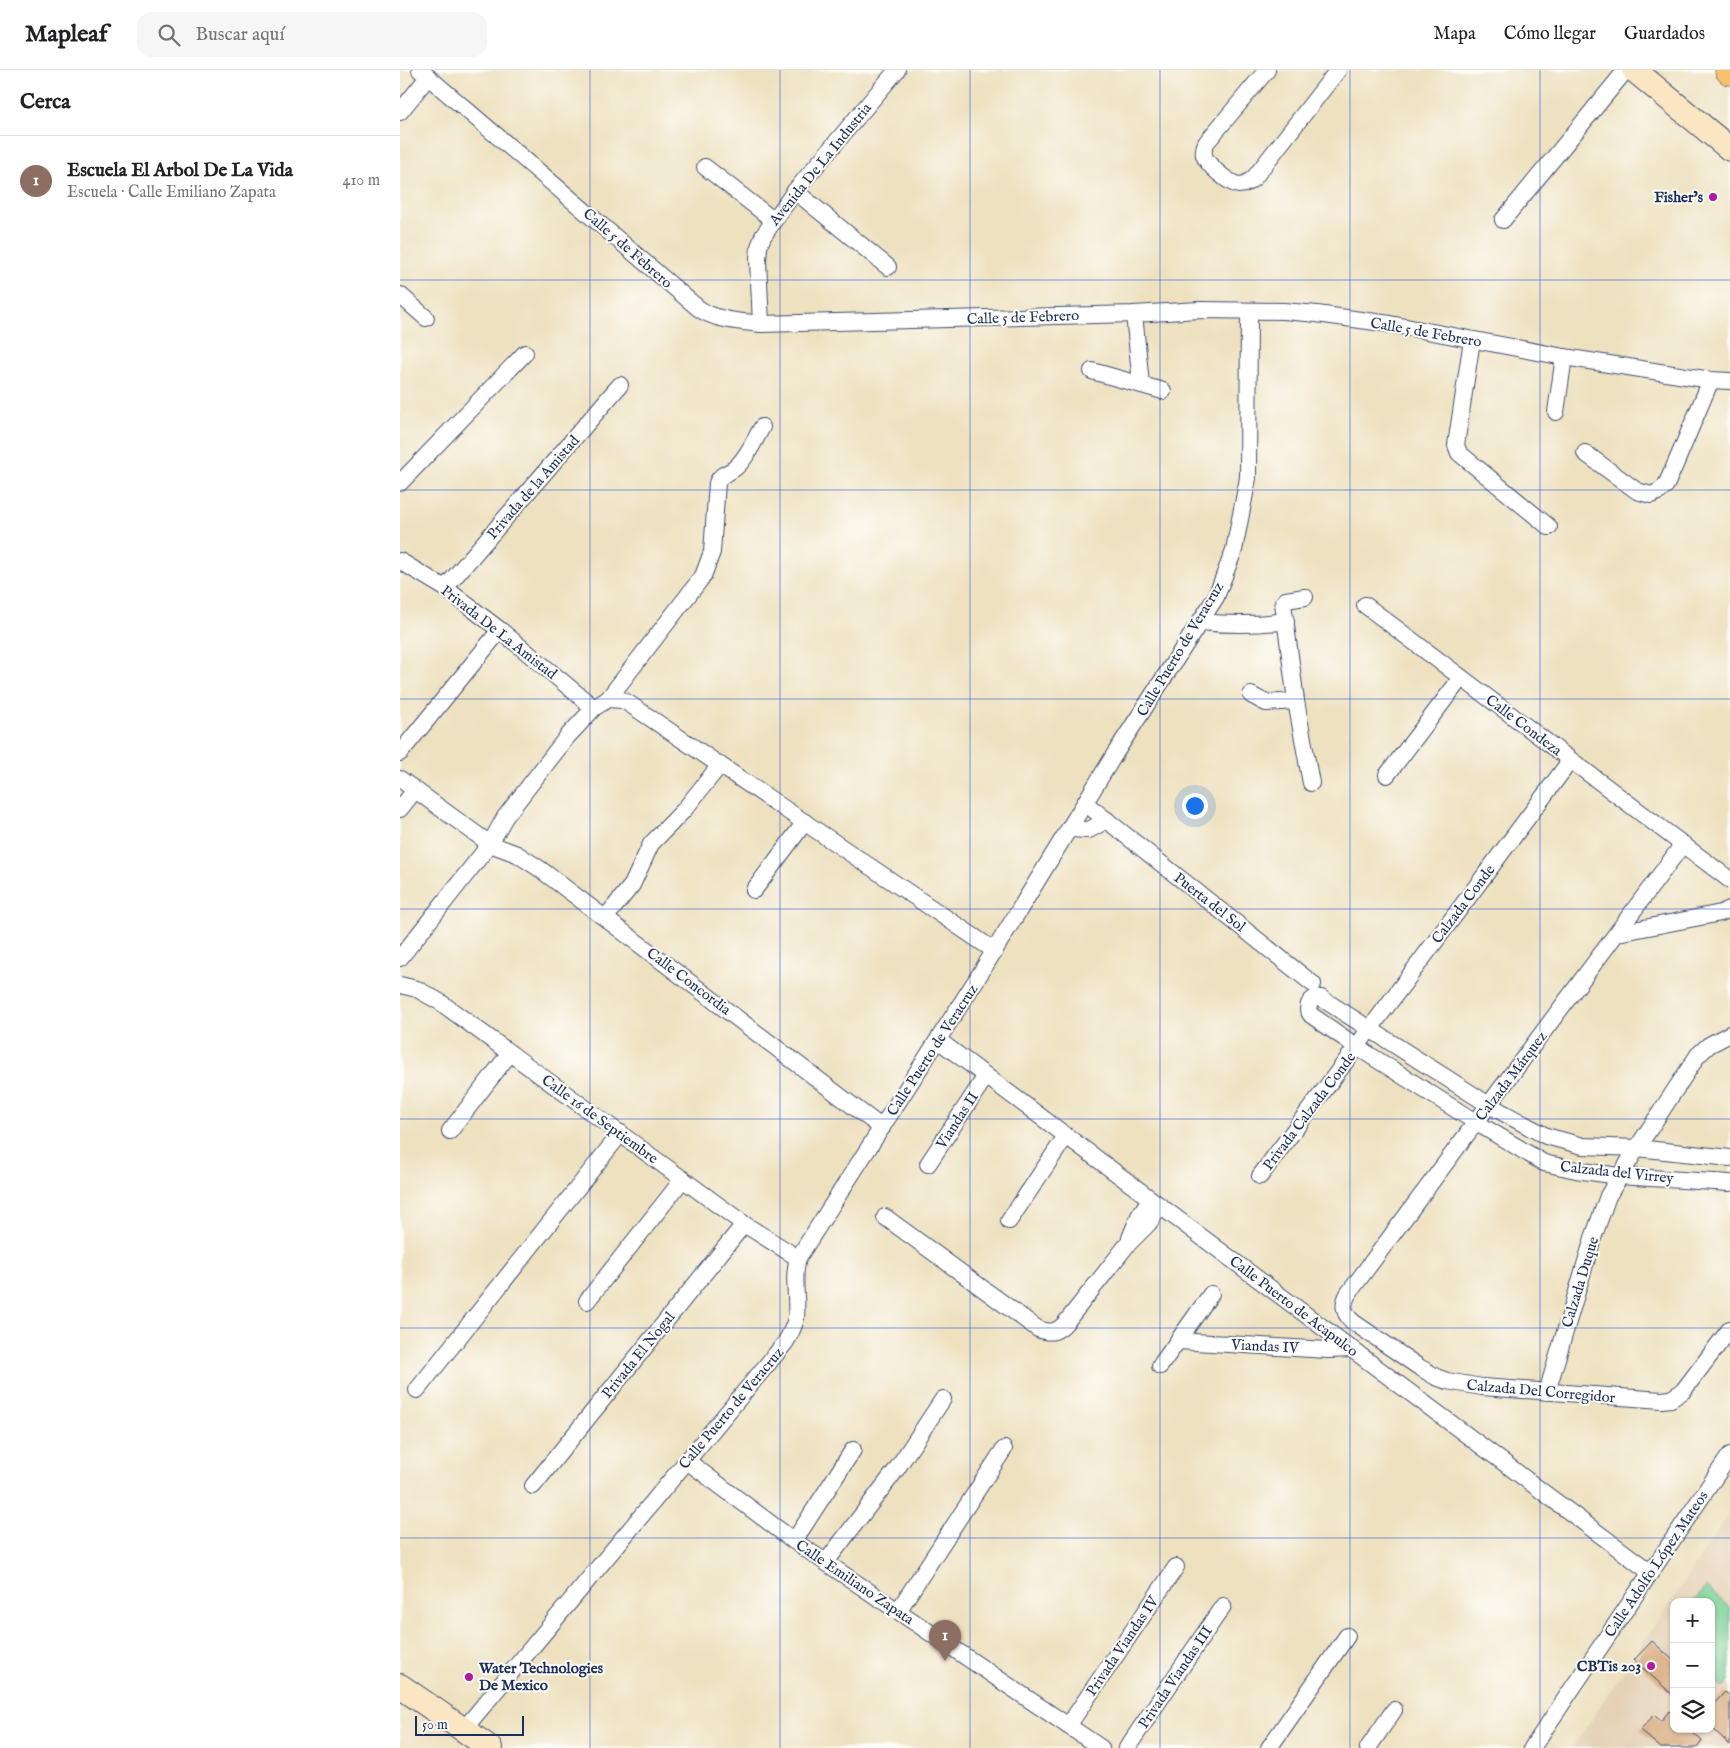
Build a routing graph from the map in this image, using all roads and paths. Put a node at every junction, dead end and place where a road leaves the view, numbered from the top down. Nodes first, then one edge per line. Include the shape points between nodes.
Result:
1 (897, 70) edge
2 (1267, 70) edge
3 (1338, 70) edge
4 (1626, 70) edge
5 (1634, 70) edge
6 (424, 74) edge
7 (400, 112) edge
8 (1730, 149) edge
9 (705, 167) dead end
10 (795, 191) junction
11 (773, 220) junction
12 (1503, 220) dead end
13 (888, 267) dead end
14 (400, 295) edge
15 (1249, 311) junction
16 (1134, 314) junction
17 (426, 318) dead end
18 (761, 324) junction
19 (1472, 340) junction
20 (525, 353) dead end
21 (1564, 357) junction
22 (1092, 371) dead end
23 (1711, 380) junction
24 (1730, 381) edge
25 (1141, 384) junction
26 (620, 385) dead end
27 (1163, 391) dead end
28 (1556, 412) dead end
29 (762, 427) dead end
30 (1585, 453) dead end
31 (400, 483) edge
32 (1549, 527) dead end
33 (400, 561) edge
34 (445, 588) junction
35 (1305, 597) dead end
36 (1365, 606) dead end
37 (1286, 621) junction
38 (1201, 622) junction
39 (500, 630) junction
40 (1461, 678) junction
41 (1251, 695) dead end
42 (608, 699) junction
43 (1296, 700) junction
44 (594, 708) junction
45 (400, 753) edge
46 (1570, 760) junction
47 (720, 765) junction
48 (1387, 775) dead end
49 (400, 779) edge
50 (1311, 783) dead end
51 (415, 790) junction
52 (1085, 803) junction
53 (400, 809) edge
54 (1107, 820) junction
55 (805, 822) junction
56 (1069, 829) junction
57 (490, 844) junction
58 (1683, 844) junction
59 (1730, 880) edge
60 (754, 890) dead end
61 (1730, 909) edge
62 (606, 917) junction
63 (1618, 933) junction
64 (995, 951) junction
65 (400, 958) edge
66 (1313, 984) dead end
67 (400, 985) edge
68 (1370, 1030) junction
69 (1730, 1034) edge
70 (938, 1040) junction
71 (1357, 1047) junction
72 (510, 1053) junction
73 (986, 1076) junction
74 (1489, 1105) junction
75 (1477, 1122) junction
76 (882, 1128) junction
77 (450, 1131) dead end
78 (621, 1133) junction
79 (1066, 1136) junction
80 (1637, 1148) junction
81 (1730, 1158) edge
82 (928, 1164) dead end
83 (1260, 1176) dead end
84 (1619, 1176) junction
85 (683, 1179) junction
86 (1730, 1183) edge
87 (1155, 1202) junction
88 (885, 1217) dead end
89 (1009, 1221) dead end
90 (744, 1224) junction
91 (798, 1258) junction
92 (1211, 1294) dead end
93 (587, 1301) dead end
94 (1344, 1308) joint
95 (1730, 1329) edge
96 (1178, 1341) junction
97 (1352, 1349) junction
98 (1160, 1366) dead end
99 (417, 1390) dead end
100 (1547, 1392) junction
101 (943, 1399) dead end
102 (1004, 1449) dead end
103 (853, 1450) dead end
104 (1730, 1456) edge
105 (687, 1461) junction
106 (533, 1486) dead end
107 (794, 1540) junction
108 (826, 1562) junction
109 (1176, 1567) dead end
110 (1650, 1572) junction
111 (1223, 1606) dead end
112 (898, 1611) junction
113 (1347, 1636) dead end
114 (400, 1686) edge
115 (1394, 1710) dead end
116 (1068, 1726) junction
117 (464, 1730) junction
118 (490, 1748) edge
119 (1100, 1748) edge
120 (1128, 1748) edge
121 (1269, 1748) edge
122 (1368, 1748) edge
123 (1532, 1748) edge

1 - 10 street, Avenida De La Industria
2 - 3 street via 1204,148 1207,163 1232,183 1247,184 1254,178
4 - 12 street
5 - 8 main road
6 - 7 street
6 - 18 street, Calle 5 de Febrero via 698,308 722,319
9 - 11 street
10 - 11 street, Avenida De La Industria
10 - 13 street
11 - 18 street, Avenida De La Industria via 758,247
14 - 17 street
15 - 16 street, Calle 5 de Febrero
15 - 19 street, Calle 5 de Febrero via 1317,314
15 - 38 street, Calle Puerto de Veracruz via 1248,478 1244,504 1228,567
16 - 18 street, Calle 5 de Febrero
16 - 25 street
19 - 21 street, Calle 5 de Febrero
19 - 32 street via 1456,445 1459,453
20 - 31 street
21 - 23 street, Calle 5 de Febrero
21 - 28 street
22 - 25 street
23 - 24 street, Calle 5 de Febrero
23 - 30 street via 1666,485 1660,491 1651,495 1637,491
25 - 27 street
26 - 34 street, Privada de la Amistad
29 - 42 street via 744,457 734,469 720,476 717,483 712,552 703,576
33 - 34 street, Privada De La Amistad
34 - 39 street, Privada De La Amistad
35 - 37 street via 1283,603
36 - 40 street, Calle Condeza
37 - 38 street via 1249,625
37 - 43 street
38 - 52 street, Calle Puerto de Veracruz
39 - 44 street, Privada De La Amistad
39 - 45 street, Privada de la Amistad
40 - 46 street, Calle Condeza
40 - 48 street
41 - 43 street via 1266,703
42 - 44 street
42 - 47 street via 628,703
43 - 50 street
44 - 57 street via 527,788
46 - 58 street, Calle Condeza
46 - 68 street, Calzada Conde
47 - 55 street
47 - 62 street via 651,844 632,885
49 - 51 street, Calle Concordia
51 - 53 street
51 - 57 street, Calle Concordia
52 - 54 street, Puerta del Sol
52 - 56 street, Calle Puerto de Veracruz
54 - 56 street via 1089,830
54 - 66 street, Puerta del Sol
55 - 60 street
55 - 64 street
56 - 64 street, Calle Puerto de Veracruz
57 - 62 street, Calle Concordia via 529,861
57 - 65 street
58 - 59 street, Calle Condeza
58 - 63 street, Calzada Márquez
61 - 63 street
62 - 76 street, Calle Concordia
63 - 74 street, Calzada Márquez
64 - 70 street, Calle Puerto de Veracruz
67 - 72 street, Calle 16 de Septiembre via 440,1002
68 - 71 street, Calzada Conde
68 - 71 street, Calzada del Virrey via 1321,998 1311,1000 1308,1012
68 - 74 street, Calzada del Virrey
69 - 80 street via 1698,1055
70 - 73 street, Calle Puerto de Acapulco
70 - 76 street, Calle Puerto de Veracruz
71 - 75 street, Calzada del Virrey
71 - 83 street, Privada Calzada Conde
72 - 77 street
72 - 78 street, Calle 16 de Septiembre
73 - 79 street, Calle Puerto de Acapulco
73 - 82 street, Viandas II
74 - 75 street, Calzada Márquez
74 - 80 street, Calzada del Virrey via 1546,1136 1564,1142 1600,1148
75 - 84 street, Calzada del Virrey via 1544,1162
75 - 94 street, Calzada Márquez via 1348,1294
76 - 91 street, Calle Puerto de Veracruz
78 - 85 street, Calle 16 de Septiembre
78 - 99 street
79 - 87 street, Calle Puerto de Acapulco
79 - 89 street
80 - 81 street, Calzada del Virrey
80 - 84 street
84 - 86 street, Calzada del Virrey
84 - 100 street, Calzada Duque via 1600,1216
85 - 90 street, Calle 16 de Septiembre
85 - 93 street
87 - 88 street via 1149,1223 1127,1245 1067,1322 1051,1333 1038,1329
87 - 97 street, Calle Puerto de Acapulco
90 - 91 street, Calle 16 de Septiembre
90 - 106 street, Privada El Nogal
91 - 105 street, Calle Puerto de Veracruz via 794,1276 796,1319 791,1334
92 - 96 street
94 - 100 street, Calzada Del Corregidor via 1353,1322 1436,1377 1464,1385
95 - 100 street, Calzada Del Corregidor via 1683,1391 1671,1399
96 - 97 street, Viandas IV
96 - 98 street
97 - 110 street, Calle Puerto de Acapulco
101 - 108 street via 896,1470
102 - 112 street
103 - 107 street
104 - 110 street, Calle Adolfo López Mateos
105 - 107 street, Calle Emiliano Zapata
105 - 117 street, Calle Puerto de Veracruz
107 - 108 street, Calle Emiliano Zapata
108 - 112 street, Calle Emiliano Zapata
109 - 116 street, Privada Viandas IV
110 - 123 street, Calle Adolfo López Mateos
111 - 120 street, Privada Viandas III
112 - 116 street, Calle Emiliano Zapata
113 - 121 street
114 - 117 main road
115 - 122 street
116 - 119 street, Calle Emiliano Zapata
117 - 118 main road

